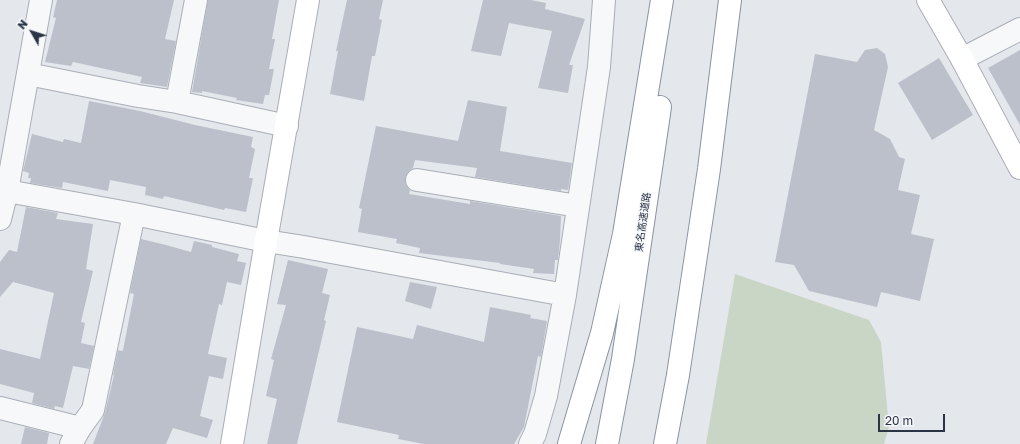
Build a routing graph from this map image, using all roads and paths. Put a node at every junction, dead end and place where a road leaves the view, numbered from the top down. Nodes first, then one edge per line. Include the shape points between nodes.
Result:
1 (42, 0) edge
2 (196, 0) edge
3 (308, 0) edge
4 (604, 0) edge
5 (662, 0) edge
6 (674, 0) edge
7 (730, 0) edge
8 (928, 0) edge
9 (1020, 29) edge
10 (962, 59) junction
11 (28, 74) junction
12 (177, 102) junction
13 (287, 126) junction
14 (1020, 168) edge
15 (417, 180) dead end
16 (7, 191) junction
17 (578, 206) junction
18 (134, 214) junction
19 (0, 219) edge
20 (266, 241) junction
21 (565, 294) junction
22 (0, 408) edge
23 (76, 436) edge
24 (232, 444) edge
25 (530, 444) edge
26 (569, 444) edge
27 (607, 444) edge
28 (666, 444) edge

1 - 11 street
2 - 12 street
3 - 13 main road
4 - 17 street via 598,67
5 - 26 main road via 624,234 602,333
6 - 27 main road, 東名高速道路 via 623,360
7 - 28 main road via 709,169
8 - 10 main road
9 - 10 street
10 - 14 main road
11 - 12 street
11 - 16 street
12 - 13 street
13 - 20 main road
15 - 17 street
16 - 18 street
16 - 19 street
17 - 21 street
18 - 20 street
18 - 23 street via 93,410
20 - 21 street
20 - 24 main road
21 - 25 street via 546,396
22 - 23 street

